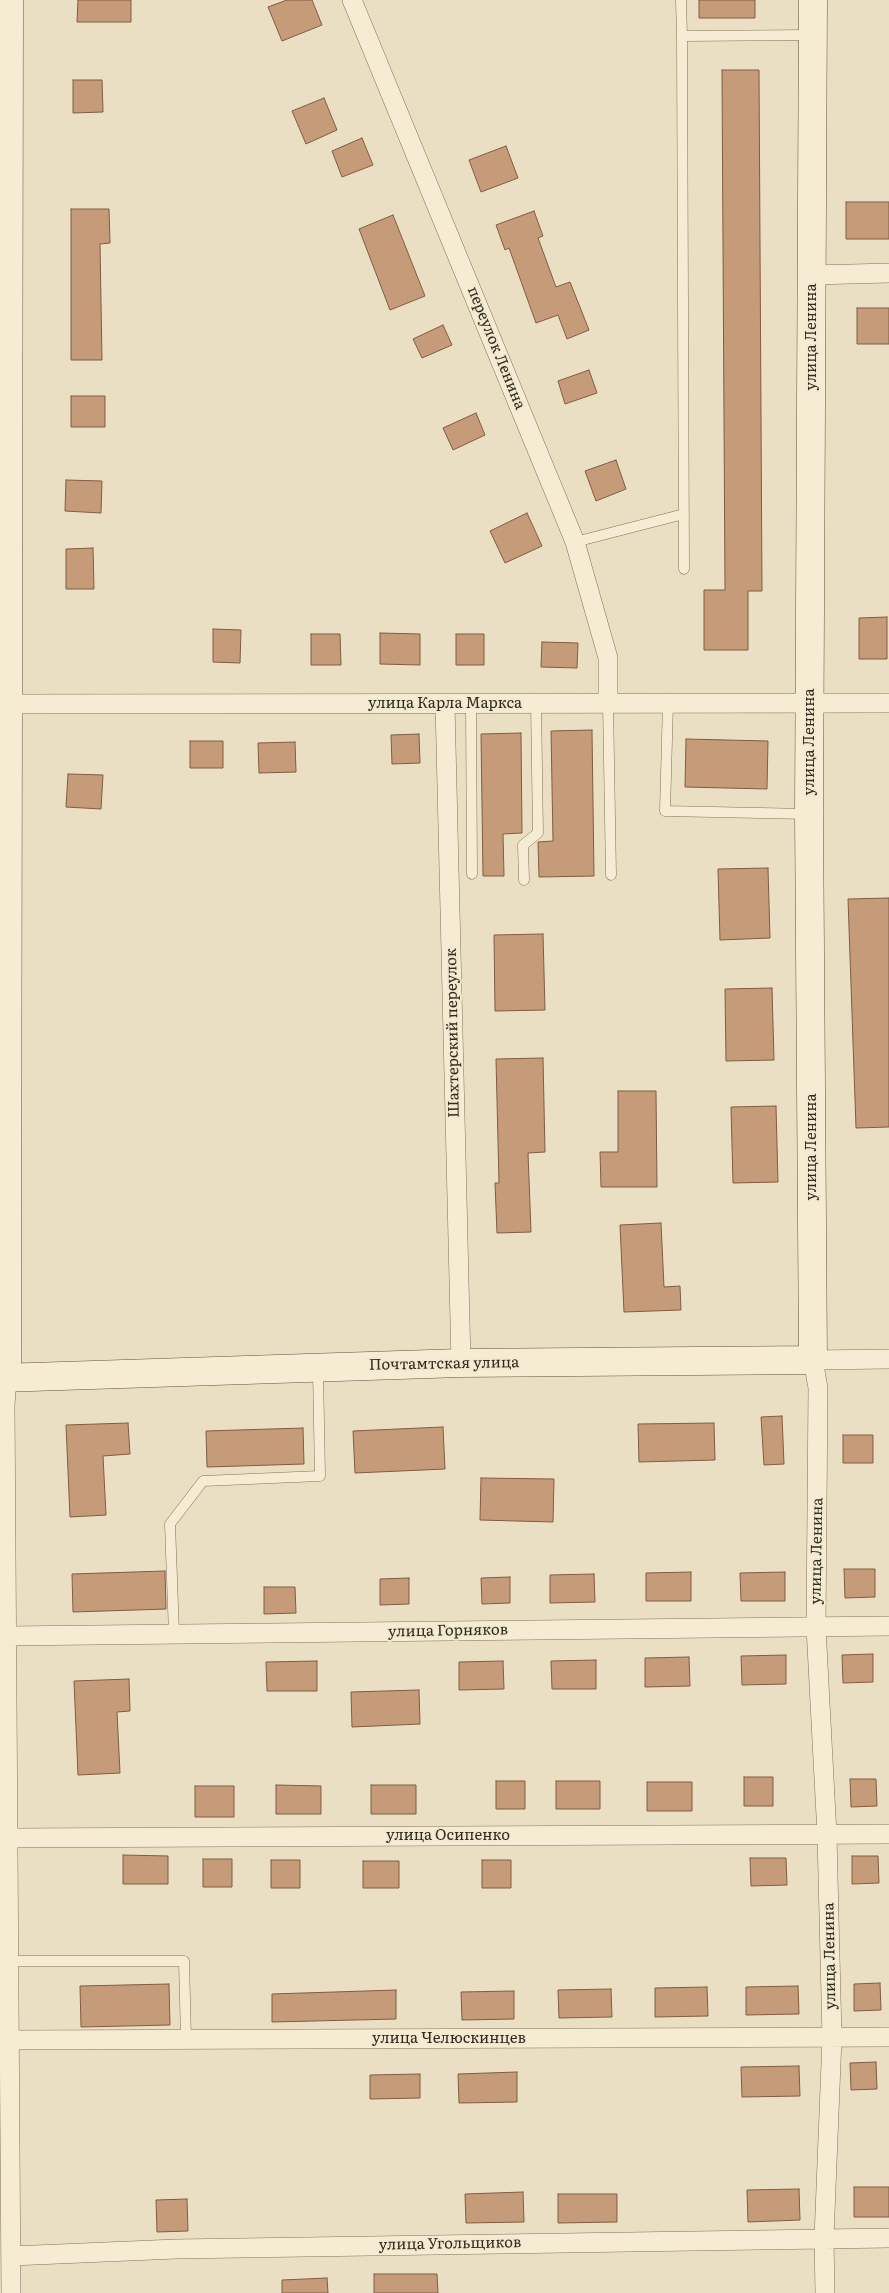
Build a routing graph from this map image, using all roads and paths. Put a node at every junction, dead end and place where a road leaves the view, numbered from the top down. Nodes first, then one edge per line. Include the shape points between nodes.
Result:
1 (9, 0) edge
2 (352, 0) edge
3 (681, 0) edge
4 (812, 0) edge
5 (813, 35) junction
6 (682, 36) junction
7 (4, 103) edge
8 (889, 273) edge
9 (812, 275) junction
10 (684, 514) junction
11 (576, 542) junction
12 (684, 569) dead end
13 (668, 703) junction
14 (810, 703) junction
15 (889, 703) edge
16 (4, 704) edge
17 (445, 704) junction
18 (470, 704) junction
19 (536, 704) junction
20 (608, 704) junction
21 (809, 814) junction
22 (472, 874) dead end
23 (611, 875) dead end
24 (524, 880) dead end
25 (3, 914) edge
26 (889, 1359) edge
27 (813, 1360) junction
28 (461, 1363) junction
29 (318, 1366) junction
30 (4, 1378) edge
31 (3, 1529) edge
32 (889, 1626) edge
33 (816, 1627) junction
34 (174, 1634) junction
35 (7, 1636) junction
36 (889, 1834) edge
37 (827, 1835) junction
38 (8, 1838) junction
39 (4, 1961) edge
40 (889, 2037) edge
41 (832, 2038) junction
42 (9, 2040) junction
43 (186, 2040) junction
44 (824, 2238) junction
45 (889, 2238) edge
46 (11, 2256) junction
47 (11, 2293) edge
48 (825, 2293) edge

1 - 7 street
2 - 11 street, переулок Ленина
3 - 6 lane
4 - 5 street, улица Ленина
5 - 6 lane
5 - 9 street, улица Ленина
6 - 10 lane
7 - 16 street
8 - 9 street
9 - 14 street, улица Ленина
10 - 11 lane
10 - 12 lane
11 - 20 street, переулок Ленина via 608,658
13 - 14 street, улица Карла Маркса
13 - 20 street, улица Карла Маркса
13 - 21 lane via 665,811
14 - 15 street, улица Карла Маркса
14 - 21 street, улица Ленина
16 - 17 street, улица Карла Маркса
16 - 25 street
17 - 18 street, улица Карла Маркса
17 - 28 street, Шахтерский переулок
18 - 19 street, улица Карла Маркса
18 - 22 lane
19 - 20 street, улица Карла Маркса
19 - 24 lane via 538,833 523,845
20 - 23 lane
21 - 27 street, улица Ленина
25 - 30 street
26 - 27 street, Почтамтская улица
27 - 28 street, Почтамтская улица
27 - 33 street, улица Ленина via 818,1388
28 - 29 street, Почтамтская улица
29 - 30 street, Почтамтская улица
29 - 34 lane via 320,1476 203,1481 170,1524
30 - 31 street
31 - 35 street
32 - 33 street, улица Горняков
33 - 34 street, улица Горняков
33 - 37 street, улица Ленина
34 - 35 street, улица Горняков
35 - 38 street
36 - 37 street, улица Осипенко
37 - 38 street, улица Осипенко
37 - 41 street, улица Ленина
38 - 39 street
39 - 42 street
39 - 43 lane via 184,1961
40 - 41 street, улица Челюскинцев
41 - 43 street, улица Челюскинцев
41 - 44 street, улица Ленина
42 - 43 street, улица Челюскинцев
42 - 46 street
44 - 45 street, улица Угольщиков
44 - 46 street, улица Угольщиков via 176,2249
44 - 48 street, улица Ленина
46 - 47 street

